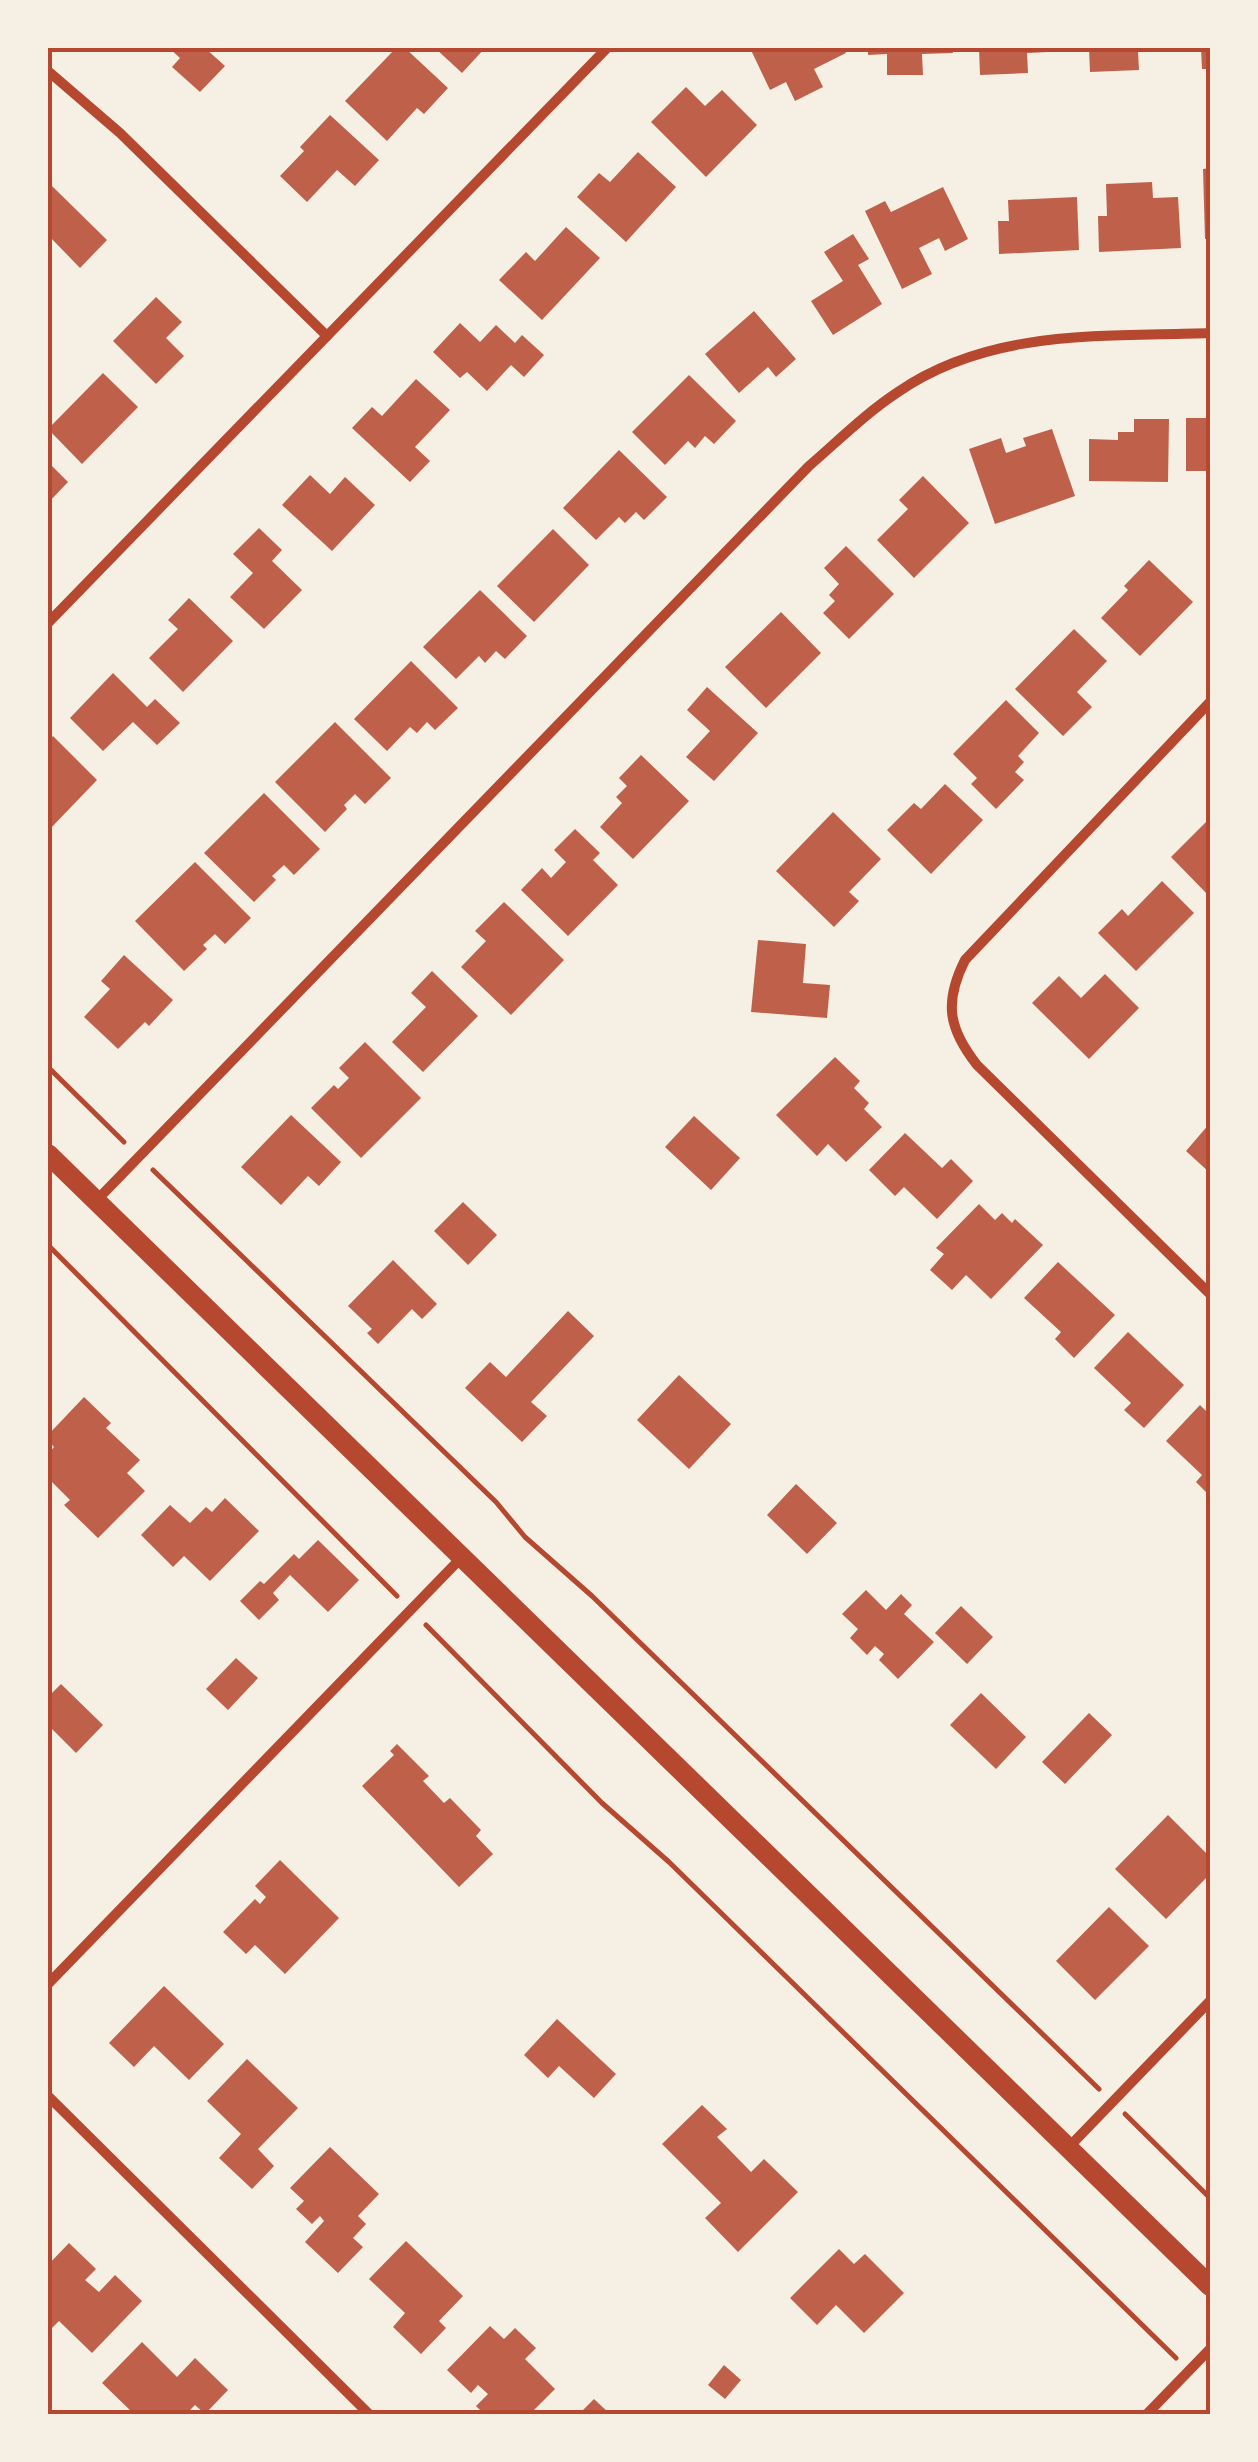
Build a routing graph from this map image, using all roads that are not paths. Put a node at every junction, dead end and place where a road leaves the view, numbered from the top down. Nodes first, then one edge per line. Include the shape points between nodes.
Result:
1 (608, 48) edge
2 (48, 71) edge
3 (1210, 333) edge
4 (327, 336) junction
5 (48, 623) edge
6 (1210, 702) edge
7 (48, 1154) edge
8 (96, 1201) junction
9 (1210, 1294) edge
10 (462, 1557) junction
11 (48, 1984) edge
12 (1210, 2001) edge
13 (48, 2096) edge
14 (1068, 2148) junction
15 (1210, 2286) edge
16 (1210, 2349) edge
17 (369, 2414) edge
18 (1147, 2414) edge

1 - 4 street
2 - 4 street
3 - 8 street via 1088,334 1014,344 943,366 868,414 809,466
4 - 5 street
6 - 9 street via 984,938 965,960 952,995 954,1024 976,1065
7 - 8 main road
8 - 10 main road
10 - 11 street
10 - 14 main road
12 - 14 street
13 - 17 street
14 - 15 main road
16 - 18 street

